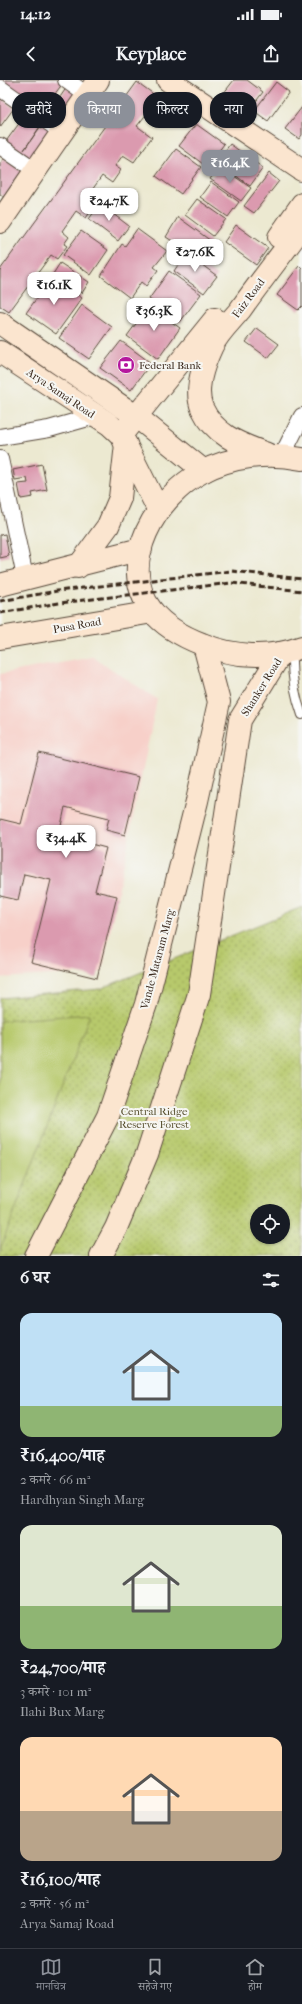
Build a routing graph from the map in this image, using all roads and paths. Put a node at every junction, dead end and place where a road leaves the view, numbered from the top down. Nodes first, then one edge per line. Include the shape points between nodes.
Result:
1 (66, 80) edge
2 (168, 80) edge
3 (0, 88) edge
4 (92, 88) edge
5 (62, 132) junction
6 (0, 146) edge
7 (35, 170) junction
8 (302, 170) edge
9 (302, 204) edge
10 (2, 212) edge
11 (302, 227) edge
12 (0, 323) edge
13 (0, 352) edge
14 (95, 416) junction
15 (302, 416) edge
16 (142, 422) junction
17 (0, 437) edge
18 (124, 439) junction
19 (285, 457) edge
20 (0, 459) edge
21 (204, 471) junction
22 (158, 509) junction
23 (141, 549) junction
24 (78, 566) junction
25 (25, 577) junction
26 (0, 585) edge
27 (153, 612) junction
28 (0, 638) edge
29 (204, 645) junction
30 (292, 651) edge
31 (302, 715) edge
32 (36, 1256) edge
33 (101, 1256) edge

1 - 4 street
2 - 8 main road
3 - 5 street
4 - 5 main road
5 - 7 main road
6 - 7 street
7 - 10 main road
9 - 16 main road
11 - 19 main road, Faiz Road via 213,345 202,373 199,396 201,407 209,420 232,441
12 - 16 main road
13 - 14 main road, Arya Samaj Road
14 - 17 street via 49,429
14 - 18 main road, Arya Samaj Road via 109,424
15 - 19 street
16 - 18 main road
16 - 21 main road
18 - 22 main road
18 - 24 main road via 120,498 108,526
19 - 21 main road via 238,459
20 - 25 street
21 - 22 main road via 181,486
22 - 23 main road
23 - 24 main road
23 - 27 main road via 138,562 139,580 144,597
24 - 25 main road
25 - 26 main road
27 - 28 main road, Pusa Road
27 - 29 main road via 177,631
29 - 30 main road via 248,655
29 - 32 main road, Vande Mataram Marg via 219,702 146,1004 108,1116
30 - 31 lane via 291,676
30 - 33 main road, Shanker Road via 240,720 199,994 147,1154 116,1228

